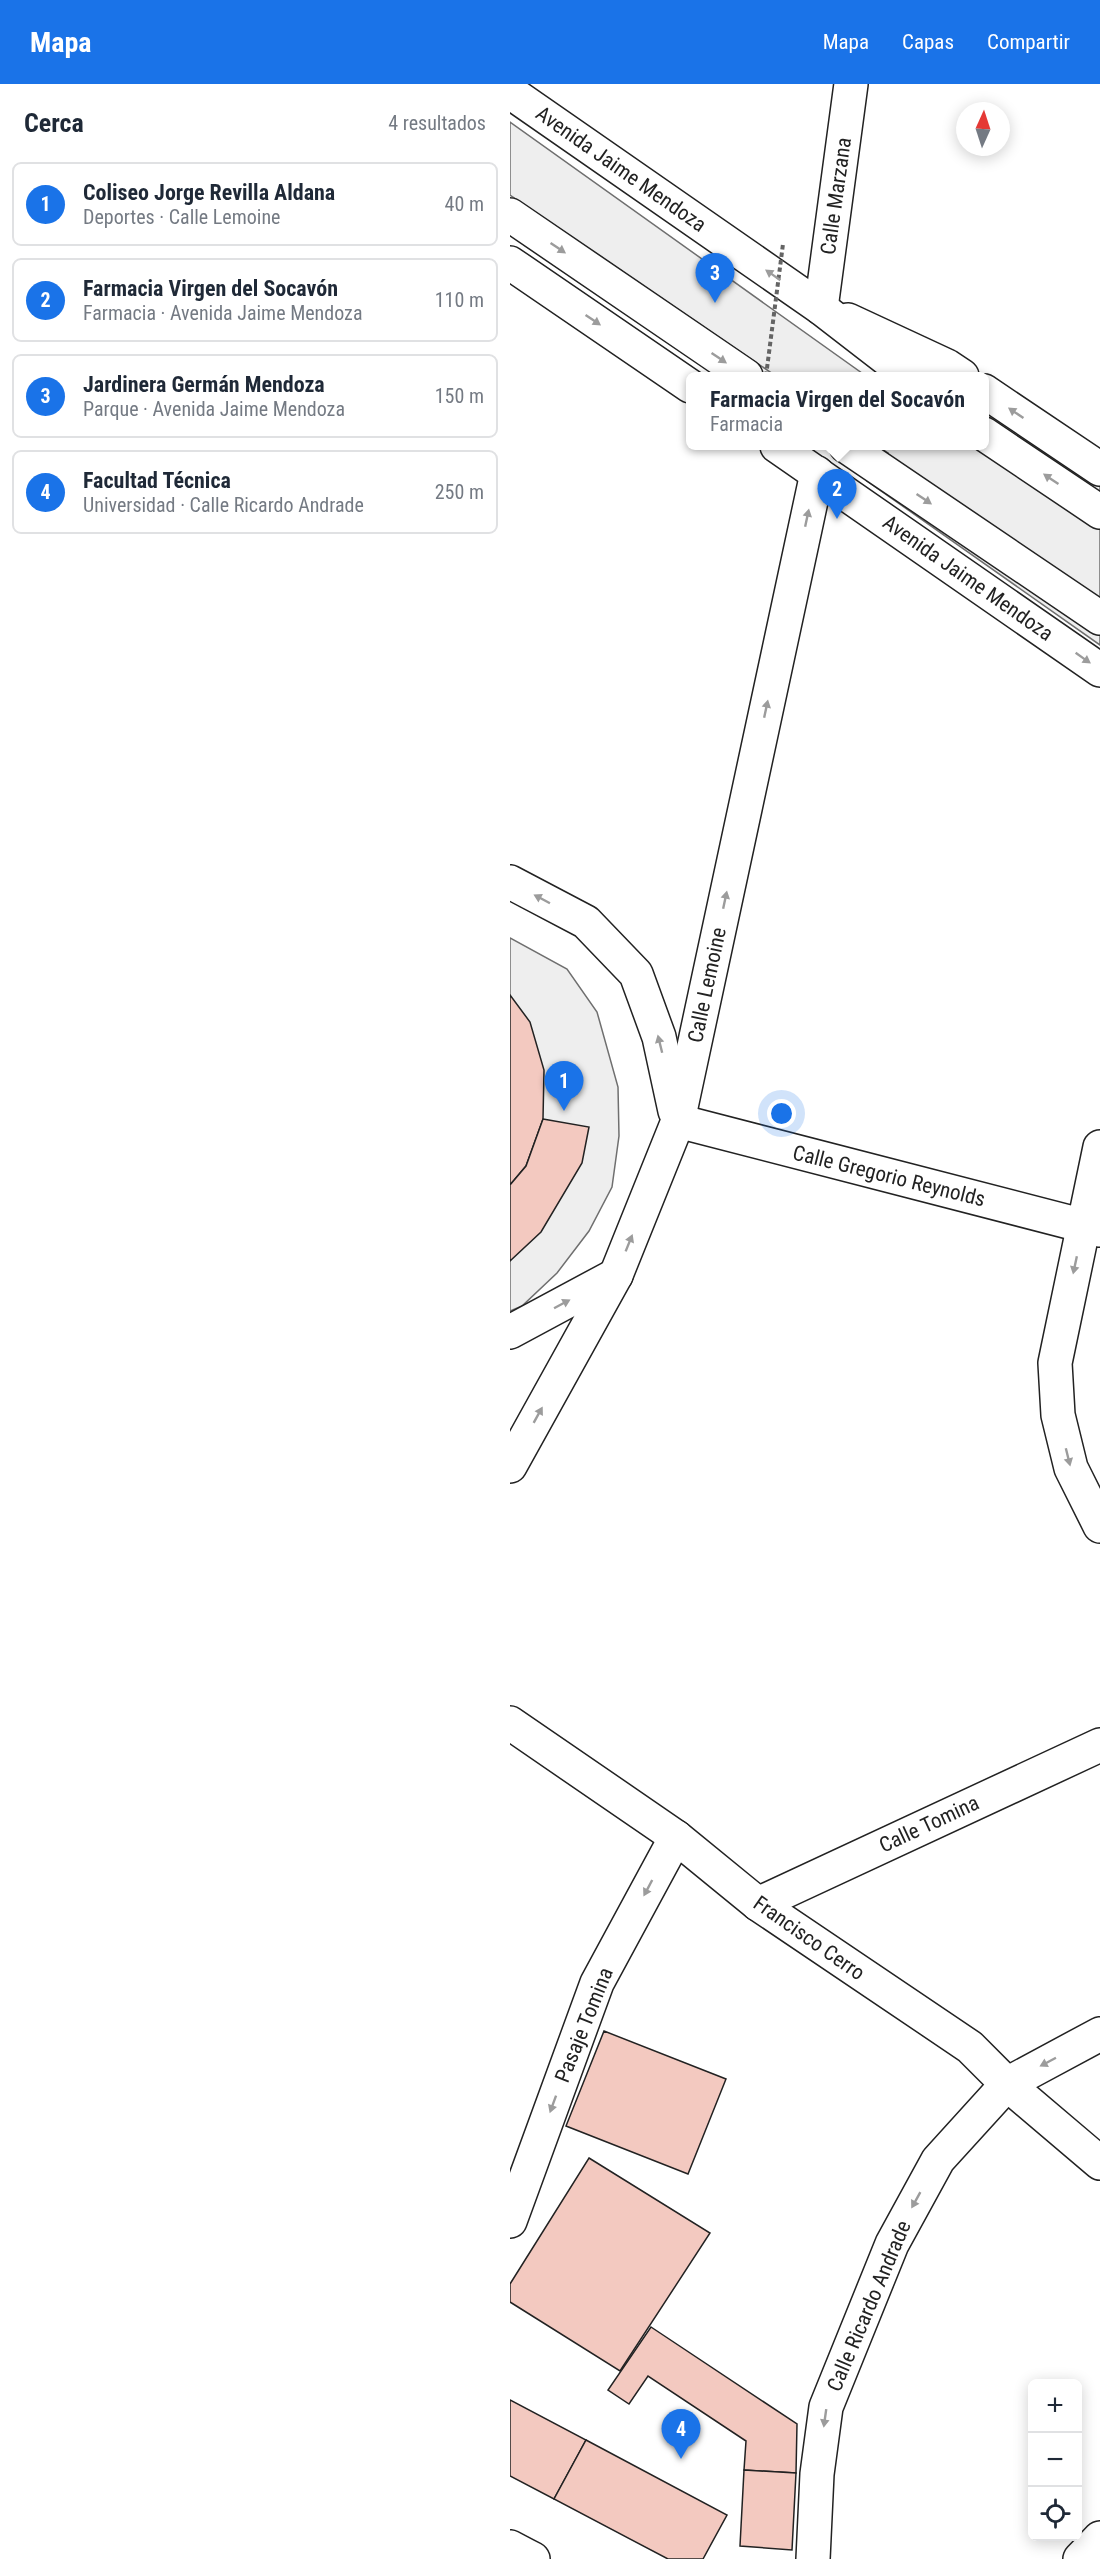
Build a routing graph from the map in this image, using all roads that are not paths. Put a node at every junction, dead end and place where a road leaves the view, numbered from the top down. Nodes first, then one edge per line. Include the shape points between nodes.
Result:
1 (851, 84) edge
2 (510, 92) edge
3 (510, 215) edge
4 (510, 263) edge
5 (821, 308) junction
6 (740, 372) edge
7 (904, 372) edge
8 (956, 372) edge
9 (686, 383) edge
10 (989, 394) edge
11 (989, 437) edge
12 (783, 450) edge
13 (852, 450) edge
14 (1100, 469) edge
15 (817, 473) junction
16 (1100, 512) edge
17 (1100, 618) edge
18 (1100, 670) edge
19 (510, 882) edge
20 (678, 1121) junction
21 (1100, 1146) edge
22 (1092, 1228) edge
23 (616, 1275) junction
24 (510, 1332) edge
25 (510, 1466) edge
26 (1100, 1526) edge
27 (510, 1723) edge
28 (1100, 1745) edge
29 (676, 1837) junction
30 (758, 1904) junction
31 (1100, 2034) edge
32 (1007, 2084) junction
33 (1100, 2163) edge
34 (510, 2221) edge
35 (1100, 2538) edge
36 (510, 2547) edge
37 (533, 2559) edge
38 (813, 2559) edge
39 (1080, 2559) edge

1 - 5 street, Calle Marzana
5 -> 2 street, Avenida Jaime Mendoza
3 -> 6 street
4 -> 9 street
5 - 7 street, Avenida Jaime Mendoza
5 - 8 street, Avenida Jaime Mendoza
14 -> 10 street
16 -> 11 street
12 - 15 street, Avenida Jaime Mendoza
13 -> 17 street, Avenida Jaime Mendoza
15 -> 18 street, Avenida Jaime Mendoza
20 -> 15 street, Calle Lemoine
20 -> 19 street via 659,1037 636,974 586,922
20 - 22 street, Calle Gregorio Reynolds
23 -> 20 street, Calle Lemoine
21 - 22 street
22 -> 26 street via 1055,1363 1058,1415 1071,1468
24 -> 23 street
25 -> 23 street, Calle Lemoine
27 - 29 street, Francisco Cerro
28 - 30 street, Calle Tomina
29 - 30 street, Francisco Cerro
29 -> 34 street, Pasaje Tomina via 597,1983
30 - 32 street, Francisco Cerro via 970,2047
31 -> 32 street, Calle Ricardo Andrade
32 - 33 street, Francisco Cerro
32 -> 38 street, Calle Ricardo Andrade via 938,2160 892,2244 855,2332 826,2407 817,2474
35 - 39 street
36 - 37 street

